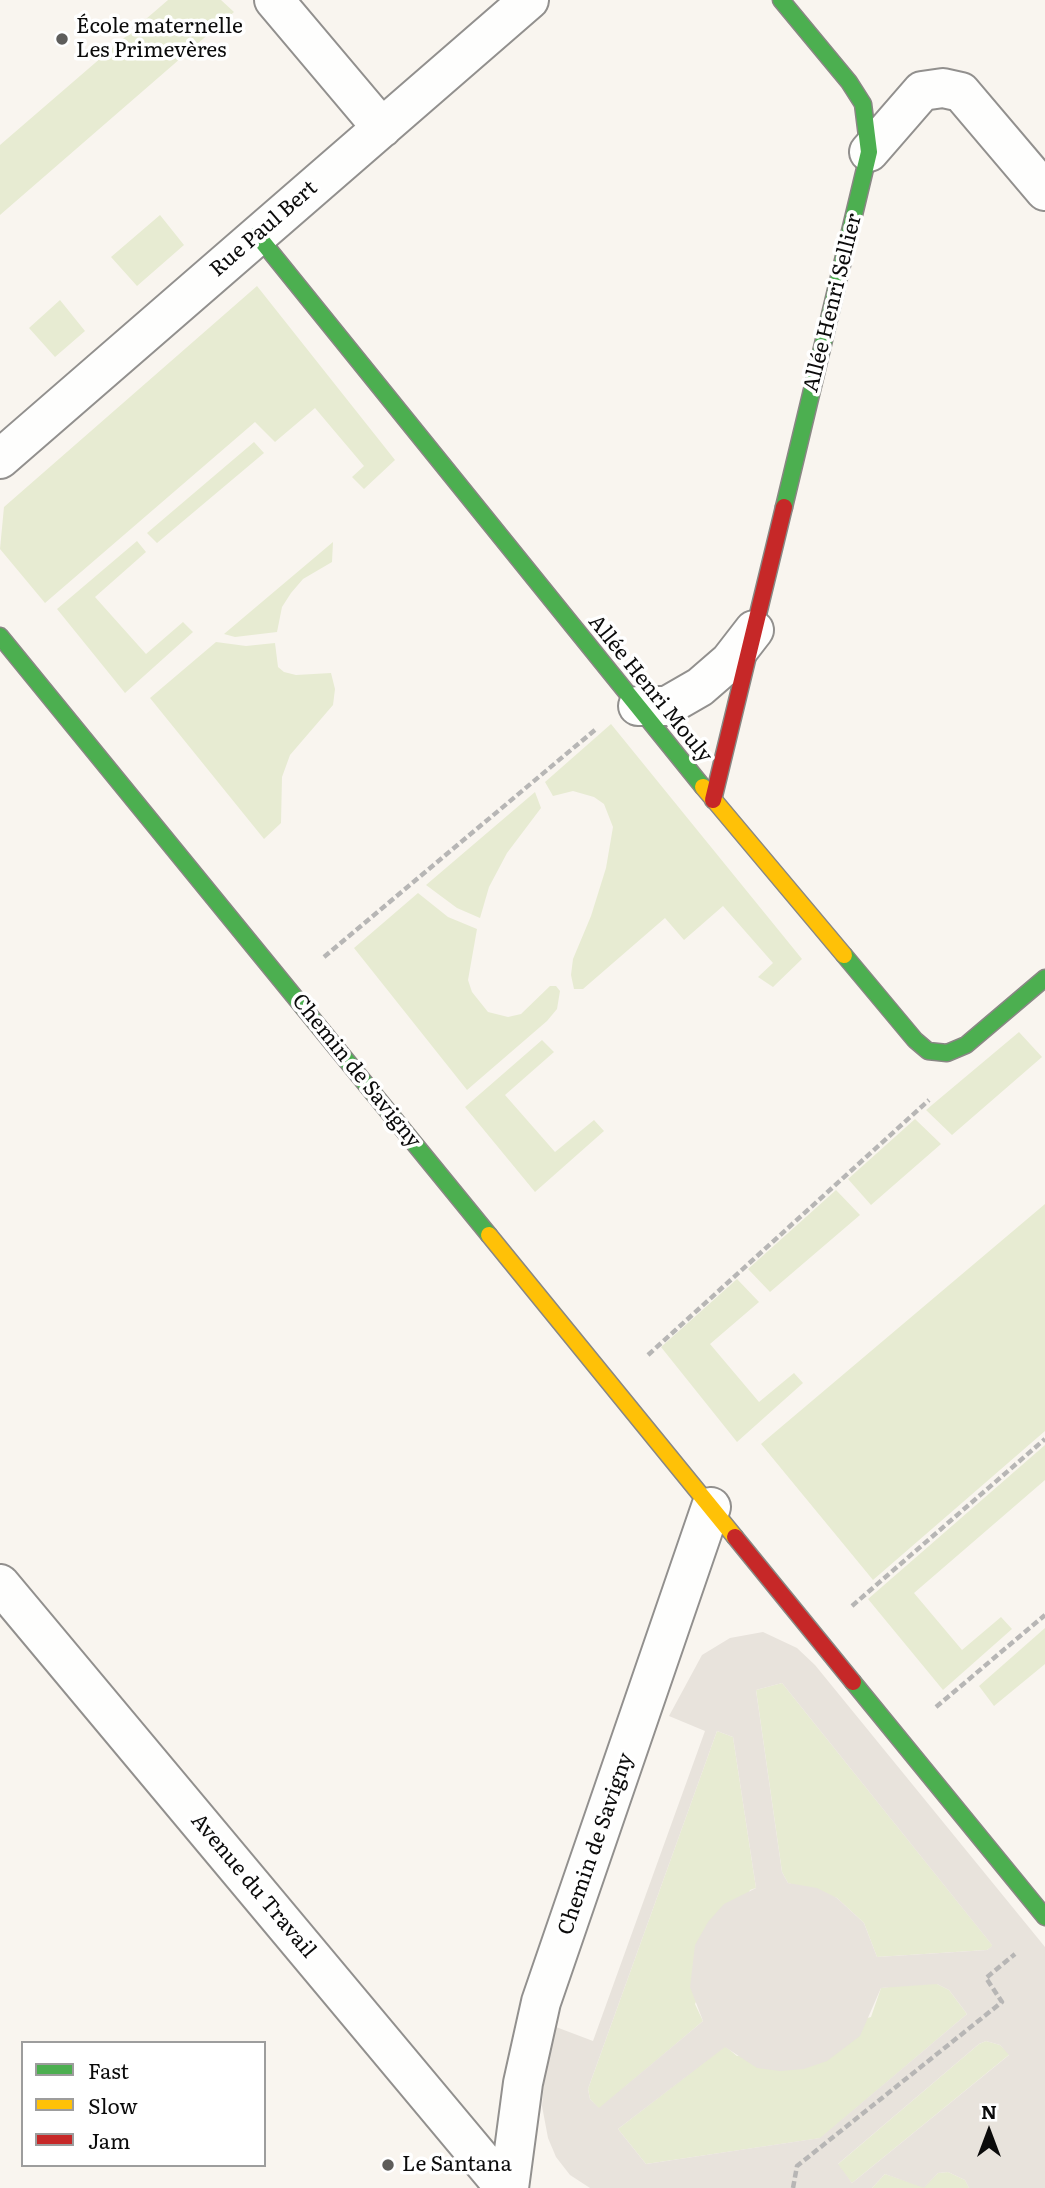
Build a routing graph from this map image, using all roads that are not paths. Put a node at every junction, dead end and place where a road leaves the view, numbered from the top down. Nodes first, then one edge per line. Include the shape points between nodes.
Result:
1 (274, 0) edge
2 (530, 0) edge
3 (781, 0) edge
4 (382, 128) junction
5 (869, 152) junction
6 (1045, 191) edge
7 (257, 235) junction
8 (0, 459) edge
9 (754, 630) junction
10 (0, 636) edge
11 (634, 703) junction
12 (713, 800) junction
13 (1045, 978) edge
14 (711, 1507) junction
15 (0, 1584) edge
16 (1045, 1917) edge
17 (507, 2188) edge

1 - 4 street
2 - 4 street, Rue Paul Bert
3 - 5 street, Allée Henri Sellier via 863,104
4 - 7 street, Rue Paul Bert
5 - 6 street via 922,91 943,88 961,92
5 - 9 street, Allée Henri Sellier
7 - 8 street, Rue Paul Bert
7 - 11 street, Allée Henri Mouly
9 - 11 street, Allée Henri Sellier via 730,661 700,687 667,706
9 - 12 street, Allée Henri Sellier
10 - 14 street, Chemin de Savigny
11 - 12 street, Allée Henri Mouly
12 - 13 street, Allée Henri Mouly via 928,1051 947,1053 966,1045
14 - 16 street, Chemin de Savigny
14 - 17 street, Chemin de Savigny via 541,2002
15 - 17 street, Avenue du Travail

